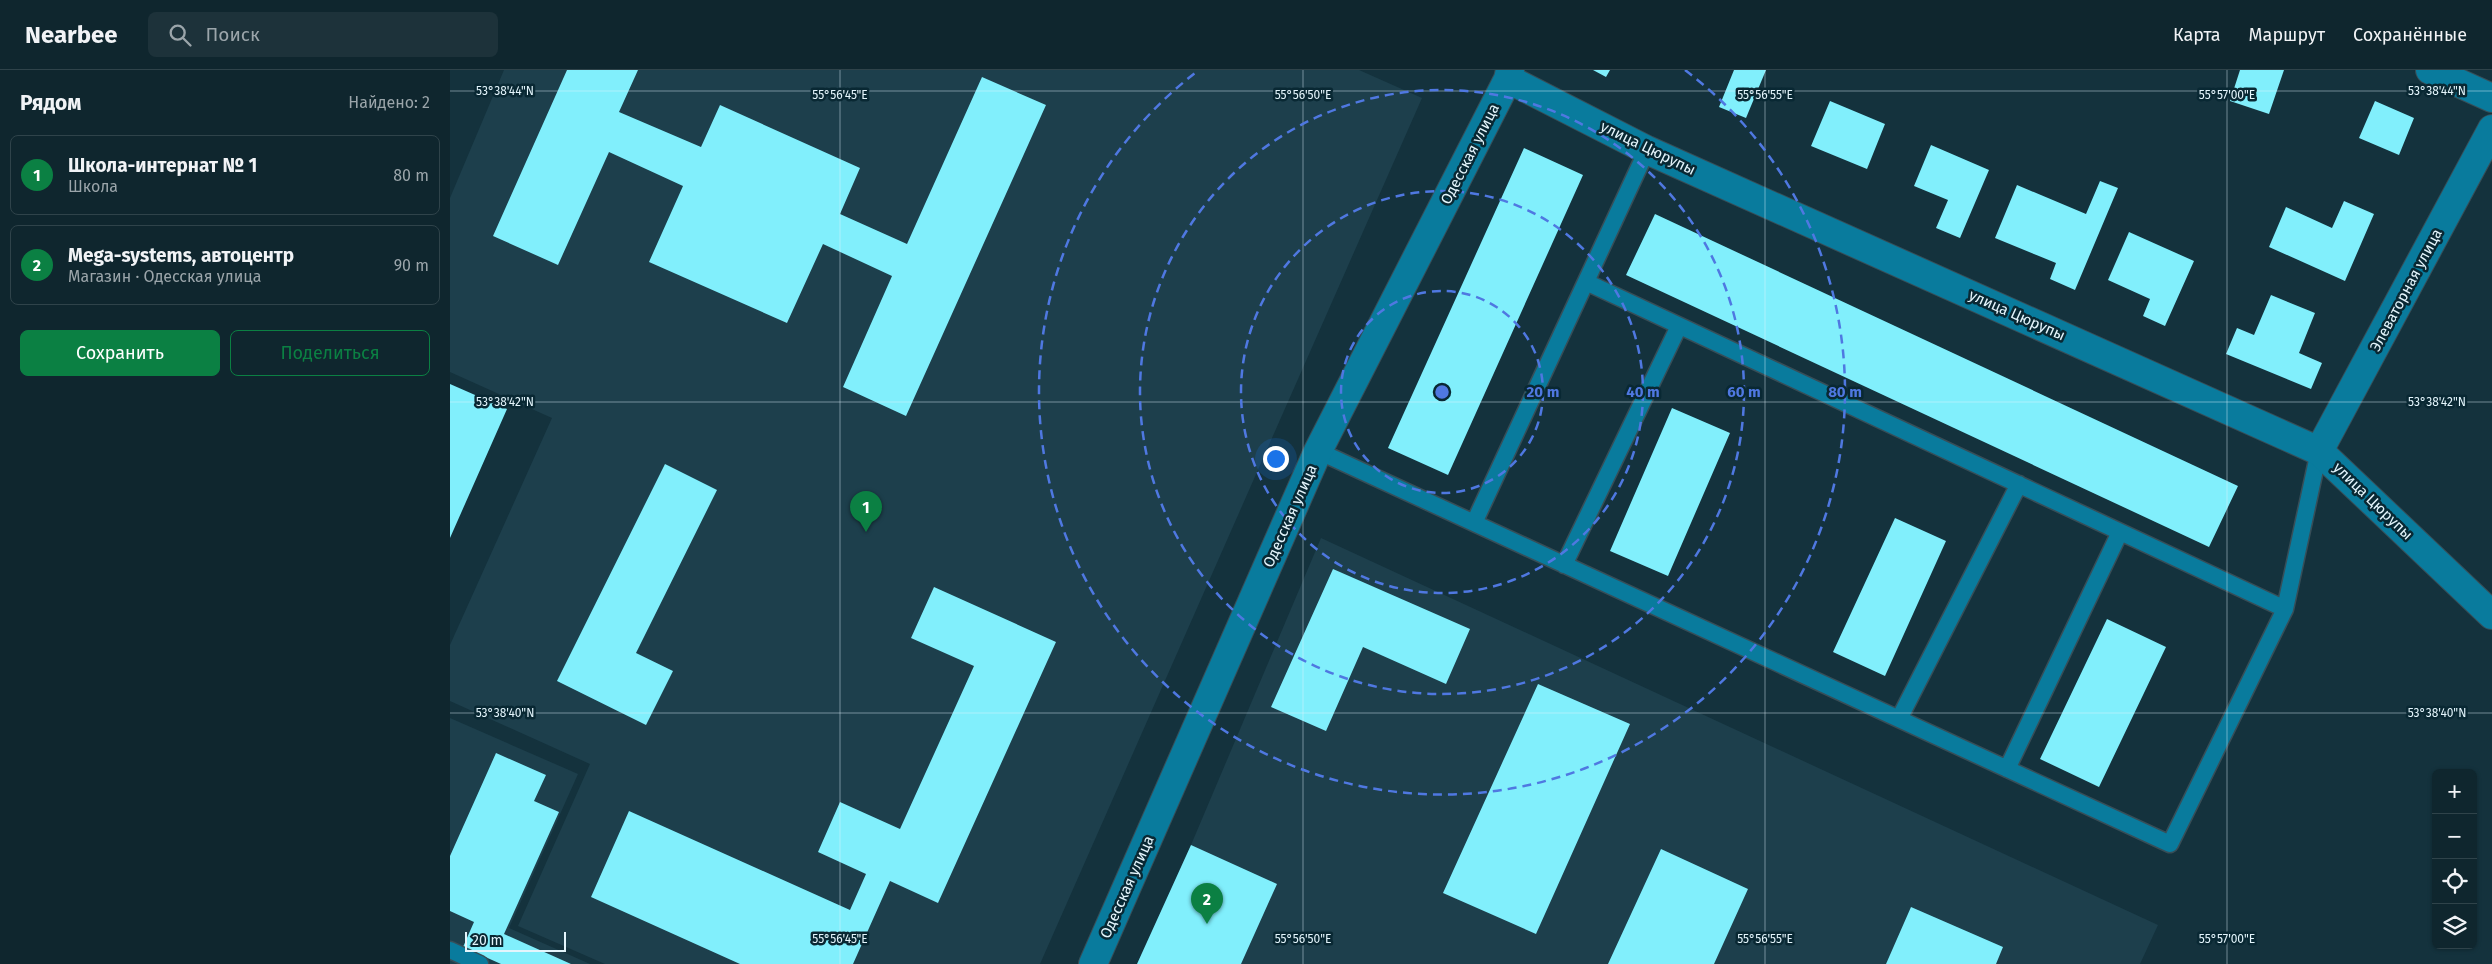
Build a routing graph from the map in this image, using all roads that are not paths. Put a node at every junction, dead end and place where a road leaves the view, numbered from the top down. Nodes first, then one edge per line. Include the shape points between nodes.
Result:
1 (2430, 70) edge
2 (1509, 74) edge
3 (2492, 98) edge
4 (2492, 129) edge
5 (1647, 150) junction
6 (1586, 282) junction
7 (1679, 326) junction
8 (2319, 450) junction
9 (1318, 451) junction
10 (2019, 484) junction
11 (1474, 523) junction
12 (2120, 532) junction
13 (1564, 565) junction
14 (2285, 609) junction
15 (2492, 615) edge
16 (1900, 720) junction
17 (2007, 769) junction
18 (450, 950) edge
19 (480, 964) edge
20 (1093, 964) edge

1 - 3 street
2 - 5 street, улица Цюрупы
2 - 9 street, Одесская улица
4 - 8 street, Элеваторная улица
5 - 6 lane
5 - 8 street, улица Цюрупы
6 - 7 lane
6 - 11 lane
7 - 10 lane
7 - 13 lane
8 - 14 lane
8 - 15 street, улица Цюрупы
9 - 11 lane
9 - 20 street, Одесская улица
10 - 12 lane
10 - 16 lane
11 - 13 lane
12 - 14 lane
12 - 17 lane
13 - 16 lane
14 - 17 lane via 2170,844
16 - 17 lane
18 - 19 lane

